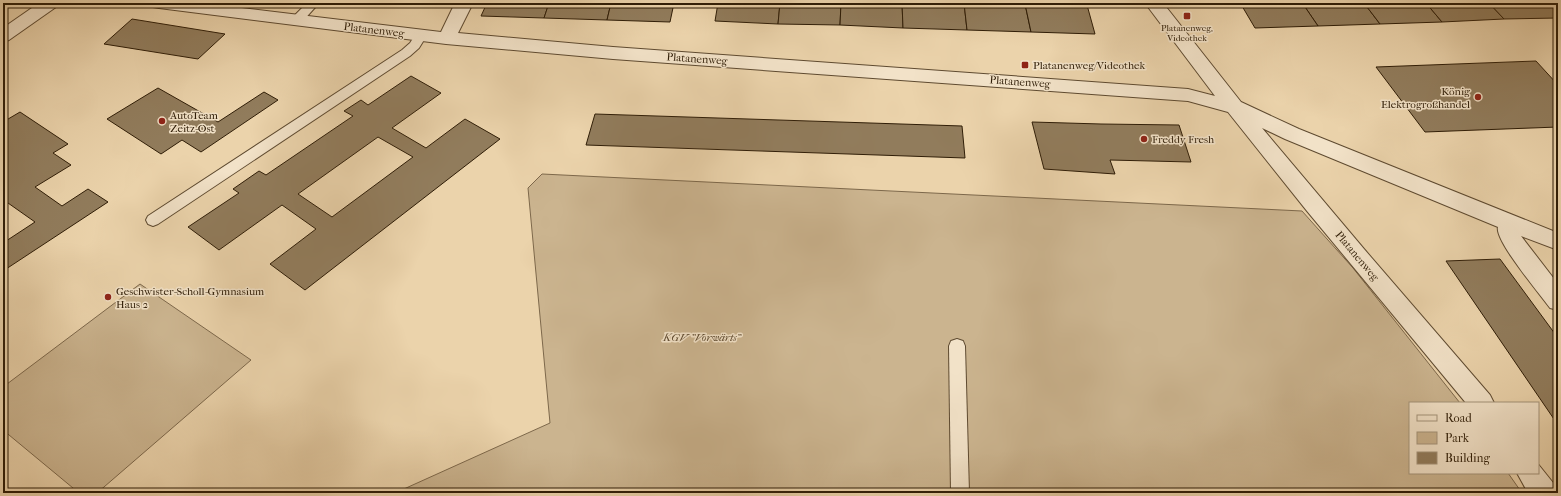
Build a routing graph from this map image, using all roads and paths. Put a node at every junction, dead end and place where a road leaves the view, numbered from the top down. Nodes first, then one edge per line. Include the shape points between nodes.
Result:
1 (50, 3) edge
2 (159, 3) edge
3 (312, 3) edge
4 (464, 3) edge
5 (1154, 3) edge
6 (297, 20) junction
7 (421, 35) junction
8 (3, 36) edge
9 (446, 38) junction
10 (1235, 107) junction
11 (153, 220) dead end
12 (1510, 223) junction
13 (1558, 242) edge
14 (1558, 301) edge
15 (957, 346) dead end
16 (1480, 402) edge
17 (1531, 474) edge
18 (960, 493) edge
19 (1544, 493) edge

1 - 8 street
2 - 6 street, Platanenweg
3 - 6 lane
4 - 9 street
5 - 10 street, Platanenweg
6 - 7 street, Platanenweg
7 - 9 street, Platanenweg
7 - 11 lane via 406,53
9 - 10 street, Platanenweg via 613,53 1188,95
10 - 12 street, Platanenweg via 1292,134
10 - 16 street, Platanenweg via 1291,178
12 - 13 street, Platanenweg
12 - 14 street via 1508,230 1512,241
15 - 18 lane
17 - 19 street

